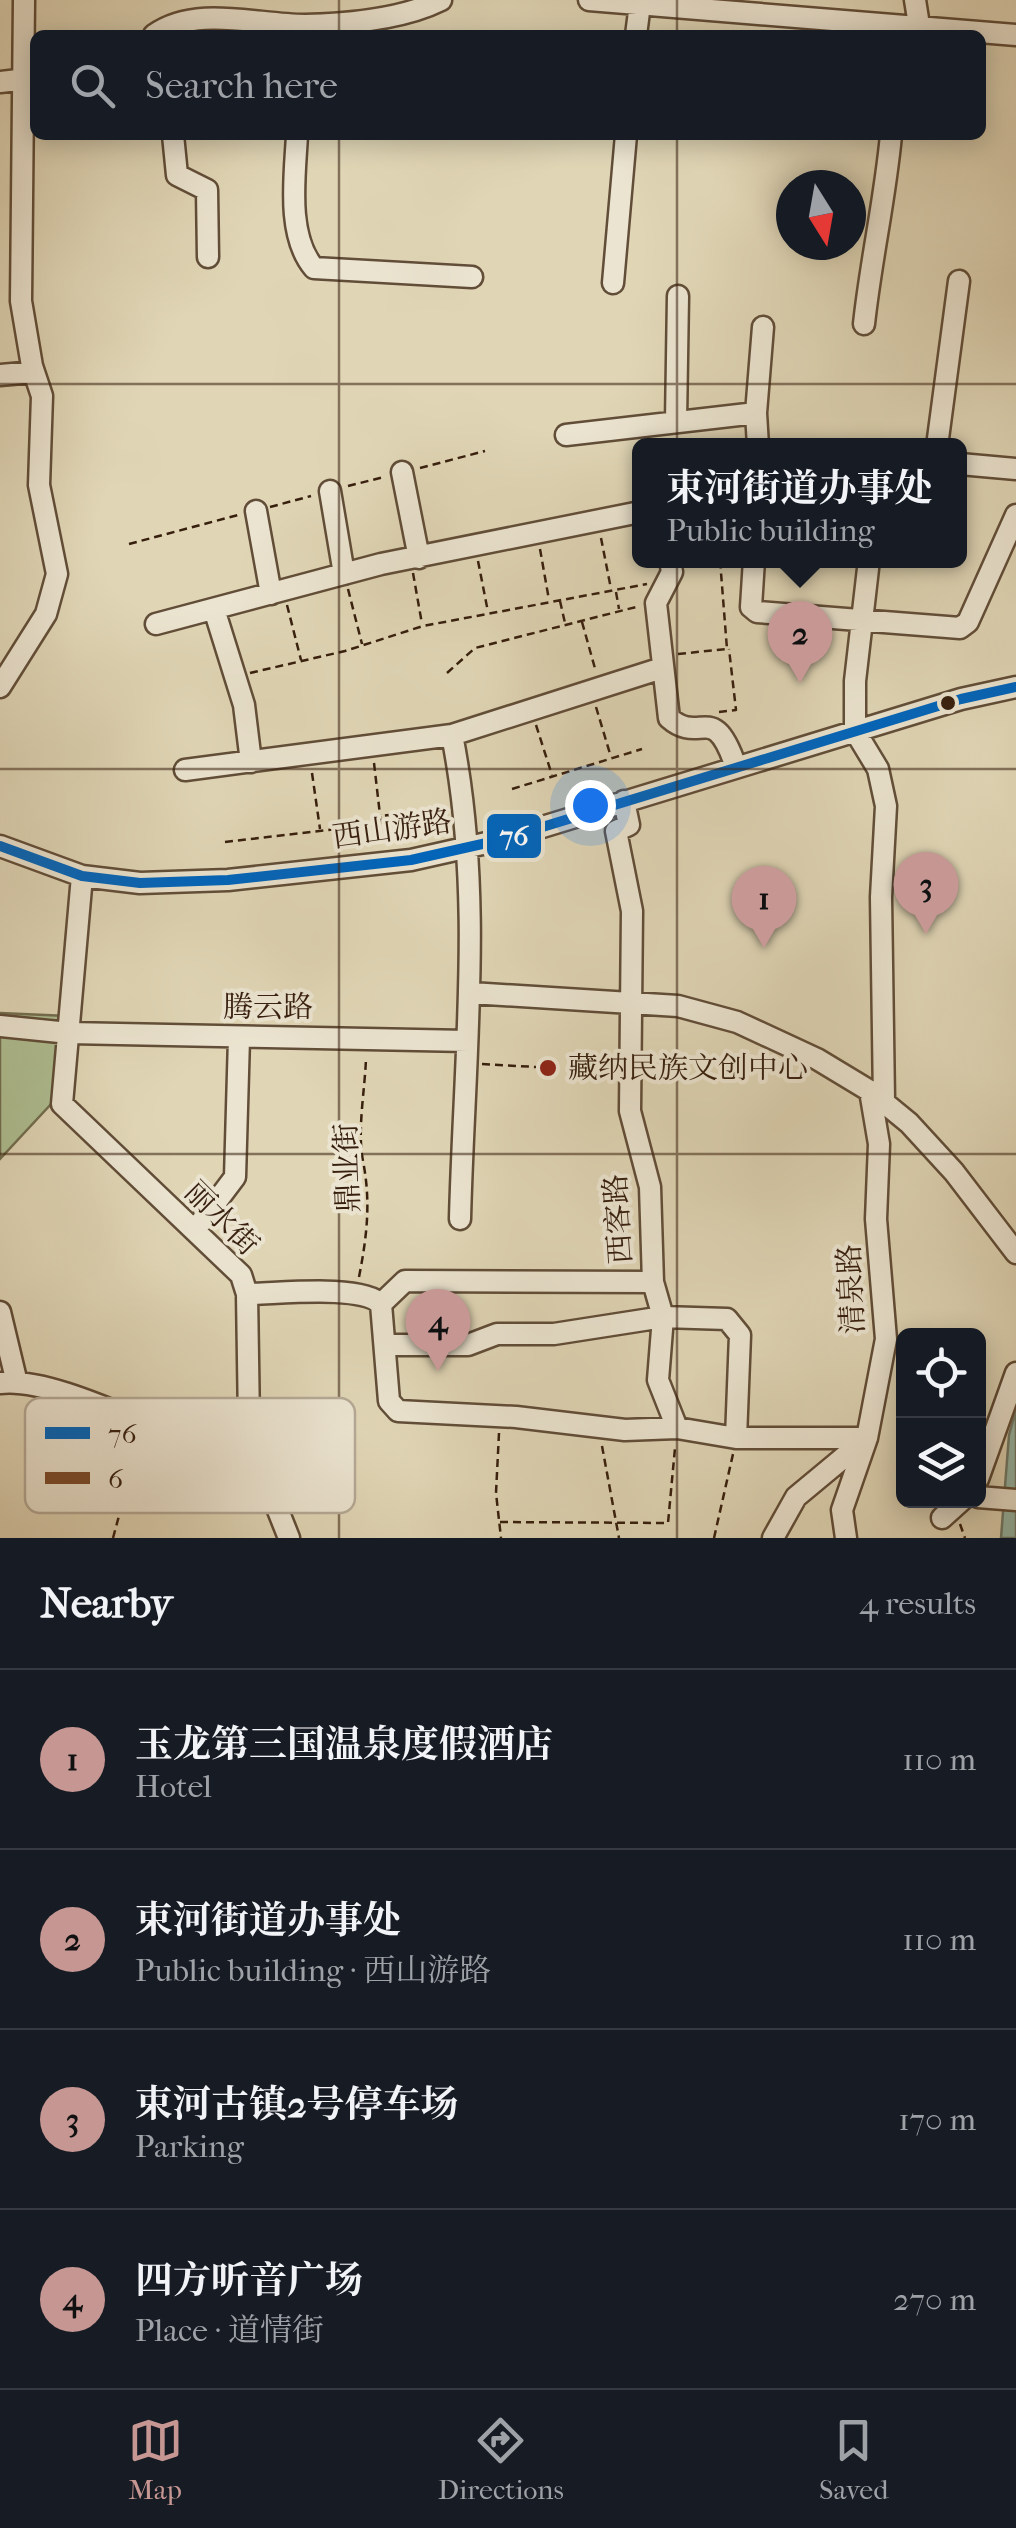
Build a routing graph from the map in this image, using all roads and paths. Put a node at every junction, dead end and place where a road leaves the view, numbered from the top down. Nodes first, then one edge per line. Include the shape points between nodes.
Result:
1 (24, 0) edge
2 (589, 0) edge
3 (915, 0) edge
4 (431, 2) edge
5 (640, 4) junction
6 (186, 9) edge
7 (919, 26) junction
8 (884, 29) edge
9 (162, 30) edge
10 (306, 30) edge
11 (637, 30) edge
12 (958, 30) edge
13 (986, 33) edge
14 (1016, 36) edge
15 (19, 80) edge
16 (174, 140) edge
17 (297, 140) edge
18 (626, 140) edge
19 (891, 140) edge
20 (208, 258) dead end
21 (472, 276) dead end
22 (959, 280) dead end
23 (613, 284) dead end
24 (678, 296) dead end
25 (864, 324) dead end
26 (763, 327) dead end
27 (34, 372) junction
28 (0, 375) edge
29 (756, 413) junction
30 (676, 422) junction
31 (566, 435) dead end
32 (761, 438) edge
33 (937, 438) edge
34 (485, 451) dead end
35 (967, 465) edge
36 (1016, 469) edge
37 (402, 472) junction
38 (330, 491) junction
39 (256, 510) junction
40 (632, 513) edge
41 (1016, 514) edge
42 (597, 520) junction
43 (536, 532) junction
44 (474, 543) junction
45 (128, 544) dead end
46 (414, 558) junction
47 (721, 568) edge
48 (753, 568) edge
49 (869, 568) edge
50 (669, 570) edge
51 (344, 574) junction
52 (613, 590) junction
53 (277, 592) junction
54 (560, 600) junction
55 (550, 602) junction
56 (656, 603) junction
57 (214, 609) junction
58 (619, 610) junction
59 (488, 614) junction
60 (581, 620) junction
61 (864, 621) junction
62 (156, 624) dead end
63 (566, 624) junction
64 (423, 626) junction
65 (362, 645) junction
66 (728, 649) junction
67 (302, 661) junction
68 (662, 662) junction
69 (446, 673) dead end
70 (234, 677) junction
71 (0, 687) edge
72 (1016, 687) edge
73 (596, 690) junction
74 (531, 710) junction
75 (720, 712) dead end
76 (855, 731) junction
77 (452, 735) junction
78 (372, 746) junction
79 (642, 749) dead end
80 (310, 754) junction
81 (612, 758) junction
82 (251, 762) junction
83 (736, 767) junction
84 (185, 770) dead end
85 (552, 776) junction
86 (512, 788) dead end
87 (624, 801) junction
88 (412, 812) dead end
89 (380, 816) junction
90 (320, 831) junction
91 (225, 842) dead end
92 (0, 846) edge
93 (468, 848) junction
94 (82, 876) junction
95 (472, 993) junction
96 (634, 1002) junction
97 (0, 1026) edge
98 (69, 1033) junction
99 (240, 1038) junction
100 (366, 1038) junction
101 (468, 1041) junction
102 (466, 1063) junction
103 (536, 1066) dead end
104 (877, 1095) junction
105 (460, 1219) dead end
106 (195, 1230) junction
107 (1016, 1253) edge
108 (653, 1282) junction
109 (247, 1294) junction
110 (356, 1294) junction
111 (381, 1304) junction
112 (0, 1312) edge
113 (664, 1316) junction
114 (385, 1345) junction
115 (1016, 1374) edge
116 (9, 1383) edge
117 (58, 1398) edge
118 (249, 1398) edge
119 (500, 1416) junction
120 (598, 1427) junction
121 (677, 1428) junction
122 (736, 1438) junction
123 (867, 1438) junction
124 (986, 1457) edge
125 (986, 1498) edge
126 (1016, 1500) edge
127 (953, 1508) edge
128 (120, 1513) edge
129 (279, 1513) edge
130 (942, 1518) dead end
131 (500, 1522) junction
132 (619, 1523) junction
133 (113, 1538) edge
134 (289, 1538) edge
135 (501, 1538) edge
136 (619, 1538) edge
137 (714, 1538) edge
138 (773, 1538) edge
139 (846, 1538) edge

1 - 15 street
2 - 5 street
3 - 7 street
4 - 10 street
5 - 8 street
5 - 11 street
6 - 9 street
6 - 10 street
7 - 8 street
7 - 12 street
13 - 14 street
15 - 27 street via 21,301
16 - 20 street via 177,175 207,190
17 - 21 street via 295,208 314,268
18 - 23 street
19 - 25 street
22 - 33 street
24 - 30 street
26 - 29 street
27 - 28 street
27 - 71 street via 42,396 38,485 57,574 46,614
29 - 30 street
29 - 32 street
30 - 31 street
34 - 37 path
35 - 36 street
37 - 38 path
37 - 46 street
38 - 39 path
38 - 51 street
39 - 45 path
39 - 53 street
40 - 42 street
41 - 61 street via 960,628
42 - 43 street
42 - 52 path
43 - 44 street
43 - 55 path
44 - 46 street
44 - 59 path
46 - 51 street
46 - 64 path
47 - 66 path
48 - 61 street via 751,607 757,612
49 - 61 street
50 - 52 path
50 - 56 street
51 - 53 street
51 - 65 path
52 - 54 path
52 - 58 path
53 - 57 street
53 - 67 path
54 - 55 path
54 - 63 path
55 - 59 path
56 - 58 path
56 - 68 street
57 - 62 street
57 - 70 street
58 - 60 path
59 - 64 path
60 - 63 path
60 - 73 path
61 - 76 street via 854,681
63 - 69 path via 475,648
64 - 65 path
65 - 67 path
66 - 68 path
66 - 75 path via 736,710
67 - 70 path
68 - 73 street
68 - 83 street via 669,718 722,732
70 - 82 street
72 - 76 street, 西山游路
73 - 74 street
73 - 81 path
74 - 77 street
74 - 85 path
76 - 83 street, 西山游路
76 - 104 street, 清泉路 via 878,769 886,806
77 - 78 street
77 - 93 street
78 - 80 street
78 - 89 path
79 - 81 path
80 - 82 street
80 - 90 path
81 - 85 path
82 - 84 street
83 - 87 street, 西山游路
85 - 86 path
87 - 93 street, 西山游路
87 - 96 street, 西客路 via 629,826 616,831 632,911
88 - 89 path
89 - 90 path via 380,824
90 - 91 path
92 - 94 street, 西山游路
93 - 94 street, 西山游路 via 228,880 140,884
93 - 95 street
94 - 98 street
95 - 96 street
95 - 101 street
96 - 104 street via 737,1022
96 - 108 street, 西客路 via 630,1111 650,1187
97 - 98 street, 腾云路
98 - 99 street, 腾云路
98 - 106 street, 丽水街 via 62,1104
99 - 100 street, 腾云路
99 - 106 street via 235,1177
100 - 101 street, 腾云路
100 - 110 path, 鼎业街 via 368,1243
101 - 102 street
102 - 103 path
102 - 105 street
104 - 107 street via 933,1147
104 - 123 street, 清泉路 via 876,1219 886,1339
106 - 109 street, 丽水街 via 241,1275
108 - 111 street via 405,1280
108 - 113 street, 西客路
109 - 110 street
109 - 118 street, 丽水街
110 - 111 street
111 - 114 street
112 - 116 street
113 - 114 street via 554,1334 497,1334 468,1345
113 - 121 street, 西客路 via 658,1380
113 - 122 street via 721,1318 739,1330
114 - 119 street via 394,1408
115 - 124 street
116 - 117 street
119 - 120 street
119 - 131 path
120 - 121 street
120 - 132 path
121 - 122 street
121 - 132 path via 668,1523
122 - 123 street
122 - 137 path
123 - 138 street via 796,1497
123 - 139 street, 清泉路 via 842,1510
125 - 126 street
127 - 130 street
128 - 133 path
129 - 134 street, 丽水街
131 - 132 path
131 - 135 path
132 - 136 path

